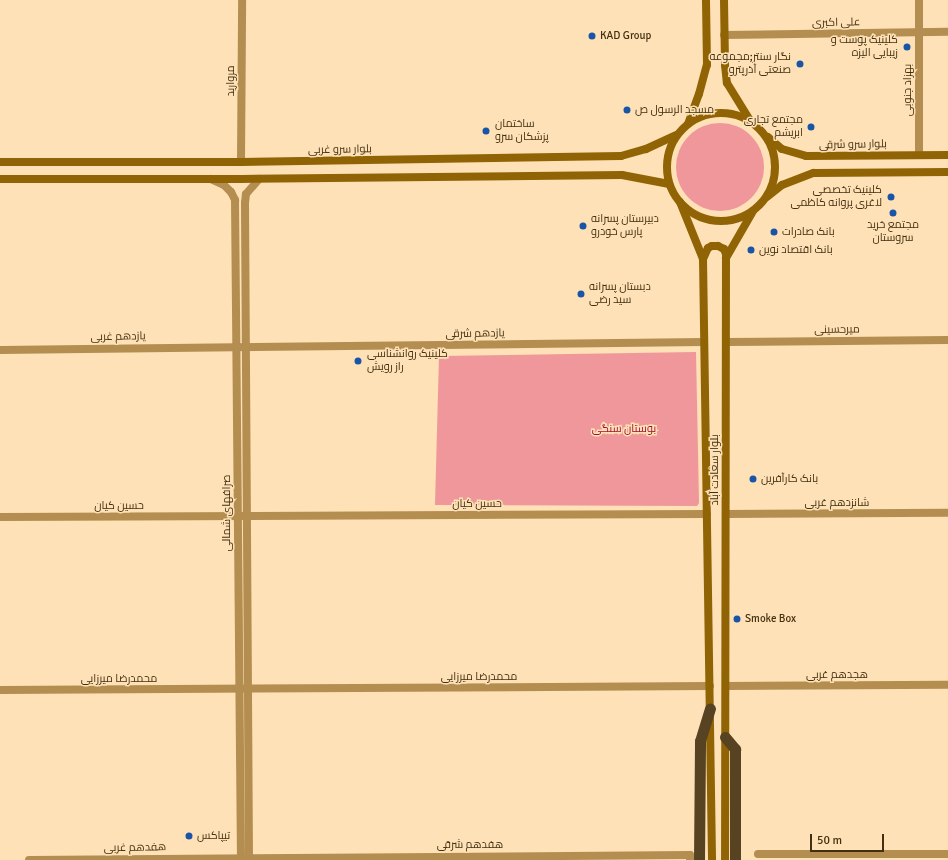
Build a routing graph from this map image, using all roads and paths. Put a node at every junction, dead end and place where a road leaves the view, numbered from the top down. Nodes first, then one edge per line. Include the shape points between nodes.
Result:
1 (242, 0) edge
2 (706, 0) edge
3 (724, 0) edge
4 (919, 0) edge
5 (948, 32) edge
6 (919, 33) junction
7 (724, 35) junction
8 (752, 123) junction
9 (688, 124) junction
10 (764, 134) junction
11 (676, 136) junction
12 (919, 155) junction
13 (948, 155) edge
14 (0, 162) edge
15 (242, 162) junction
16 (948, 172) edge
17 (0, 178) edge
18 (210, 179) junction
19 (259, 179) junction
20 (669, 184) junction
21 (765, 198) junction
22 (680, 202) junction
23 (754, 210) junction
24 (726, 258) junction
25 (703, 259) junction
26 (948, 340) edge
27 (704, 342) junction
28 (726, 342) junction
29 (236, 347) junction
30 (246, 347) junction
31 (0, 350) edge
32 (948, 513) edge
33 (707, 514) junction
34 (726, 514) junction
35 (238, 516) junction
36 (247, 516) junction
37 (0, 517) edge
38 (948, 685) edge
39 (710, 686) junction
40 (726, 686) junction
41 (239, 689) junction
42 (248, 689) junction
43 (0, 690) edge
44 (710, 708) junction
45 (725, 737) junction
46 (758, 854) dead end
47 (948, 854) edge
48 (693, 858) edge
49 (240, 859) edge
50 (249, 859) edge
51 (30, 860) edge
52 (712, 860) edge
53 (725, 860) edge
54 (735, 860) edge

1 - 15 street, مروارید
2 - 9 main road via 707,65 700,94
3 - 7 main road
4 - 6 street, بهزاد جنوبی
5 - 6 street, علی اکبری
6 - 7 street, علی اکبری
6 - 12 street, بهزاد جنوبی
7 - 8 main road via 727,83
8 - 9 main road via 736,115 720,113 703,116
8 - 10 main road
9 - 11 main road
10 - 12 main road, بلوار سرو شرقی via 782,149 806,156
10 - 21 main road via 772,149 775,166 773,182
11 - 15 main road, بلوار سرو غربی via 621,156
11 - 20 main road via 669,151 666,167
12 - 13 main road, بلوار سرو شرقی
14 - 15 main road, بلوار سرو غربی
16 - 21 main road via 814,173 782,185
17 - 18 main road
18 - 19 main road
18 - 29 street, صرافهای شمالی via 224,185 235,200
19 - 20 main road via 622,175
19 - 30 street, صرافهای شمالی via 246,194 245,203
20 - 22 main road
21 - 23 main road
22 - 23 main road via 689,211 705,219 722,221 738,218
22 - 25 main road, بلوار سعادت آباد
23 - 24 main road
24 - 25 main road via 724,249 712,246 708,248
24 - 28 main road, بلوار سعادت آباد
25 - 27 main road, بلوار سعادت آباد
26 - 28 street, میرحسینی
27 - 30 street, یازدهم شرقی
27 - 33 main road, بلوار سعادت آباد
28 - 34 main road, بلوار سعادت آباد
29 - 30 street, یازدهم شرقی
29 - 31 street, یازدهم غربی
29 - 35 street, صرافهای شمالی
30 - 36 street, صرافهای شمالی
32 - 34 street, شانزدهم غربی
33 - 36 street, حسین کیان
33 - 39 main road, بلوار سعادت آباد
34 - 40 main road, بلوار سعادت آباد
35 - 36 street, حسین کیان
35 - 37 street, حسین کیان
35 - 41 street, صرافهای شمالی
36 - 42 street, صرافهای شمالی
38 - 40 street, هجدهم غربی
39 - 42 street, محمدرضا میرزایی
39 - 44 main road, بلوار سعادت آباد
40 - 45 main road, بلوار سعادت آباد
41 - 42 street, محمدرضا میرزایی
41 - 43 street, محمدرضا میرزایی
41 - 49 street, صرافهای شمالی
42 - 50 street, صرافهای شمالی
44 - 48 highway via 700,741
44 - 52 main road, بلوار سعادت آباد
45 - 53 main road, بلوار سعادت آباد
45 - 54 highway via 735,749
46 - 47 street
48 - 50 street, هفدهم شرقی
49 - 50 street, هفدهم شرقی
49 - 51 street, هفدهم غربی

